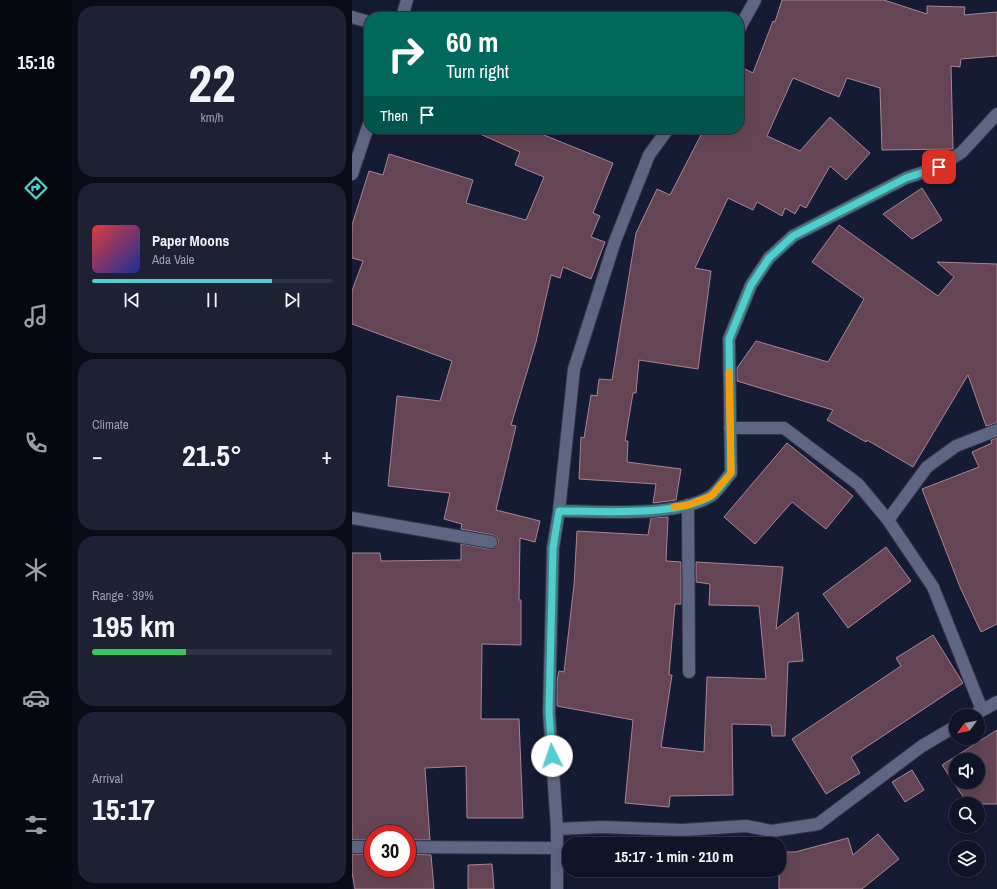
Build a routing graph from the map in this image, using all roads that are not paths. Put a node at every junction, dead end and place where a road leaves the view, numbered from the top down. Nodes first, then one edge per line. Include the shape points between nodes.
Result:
1 (407, 0) edge
2 (755, 0) edge
3 (403, 12) edge
4 (352, 17) edge
5 (744, 20) edge
6 (364, 21) edge
7 (997, 114) edge
8 (366, 134) edge
9 (664, 134) edge
10 (352, 174) edge
11 (730, 428) junction
12 (997, 430) edge
13 (688, 505) junction
14 (559, 511) junction
15 (352, 518) edge
16 (888, 520) junction
17 (492, 542) dead end
18 (689, 672) dead end
19 (997, 702) edge
20 (976, 709) edge
21 (984, 709) edge
22 (949, 730) edge
23 (557, 829) junction
24 (352, 847) edge
25 (364, 847) edge
26 (416, 847) edge
27 (556, 848) junction
28 (557, 889) edge

1 - 3 street
2 - 5 street
4 - 6 street
7 - 11 street via 962,152 939,167 906,178 793,236 769,258 751,285 729,339
8 - 10 street
9 - 14 street via 649,155 615,240 574,370
11 - 13 street via 731,473 711,496
11 - 16 street via 784,428 858,484
12 - 16 street via 956,446 927,467
13 - 14 street via 658,511
13 - 18 street
14 - 23 street via 553,548 549,712
15 - 17 street
16 - 20 street via 933,587
19 - 21 street
22 - 23 street via 922,746 818,824 772,831 746,826 683,830 602,827
23 - 27 street
24 - 25 street
26 - 27 street
27 - 28 street

